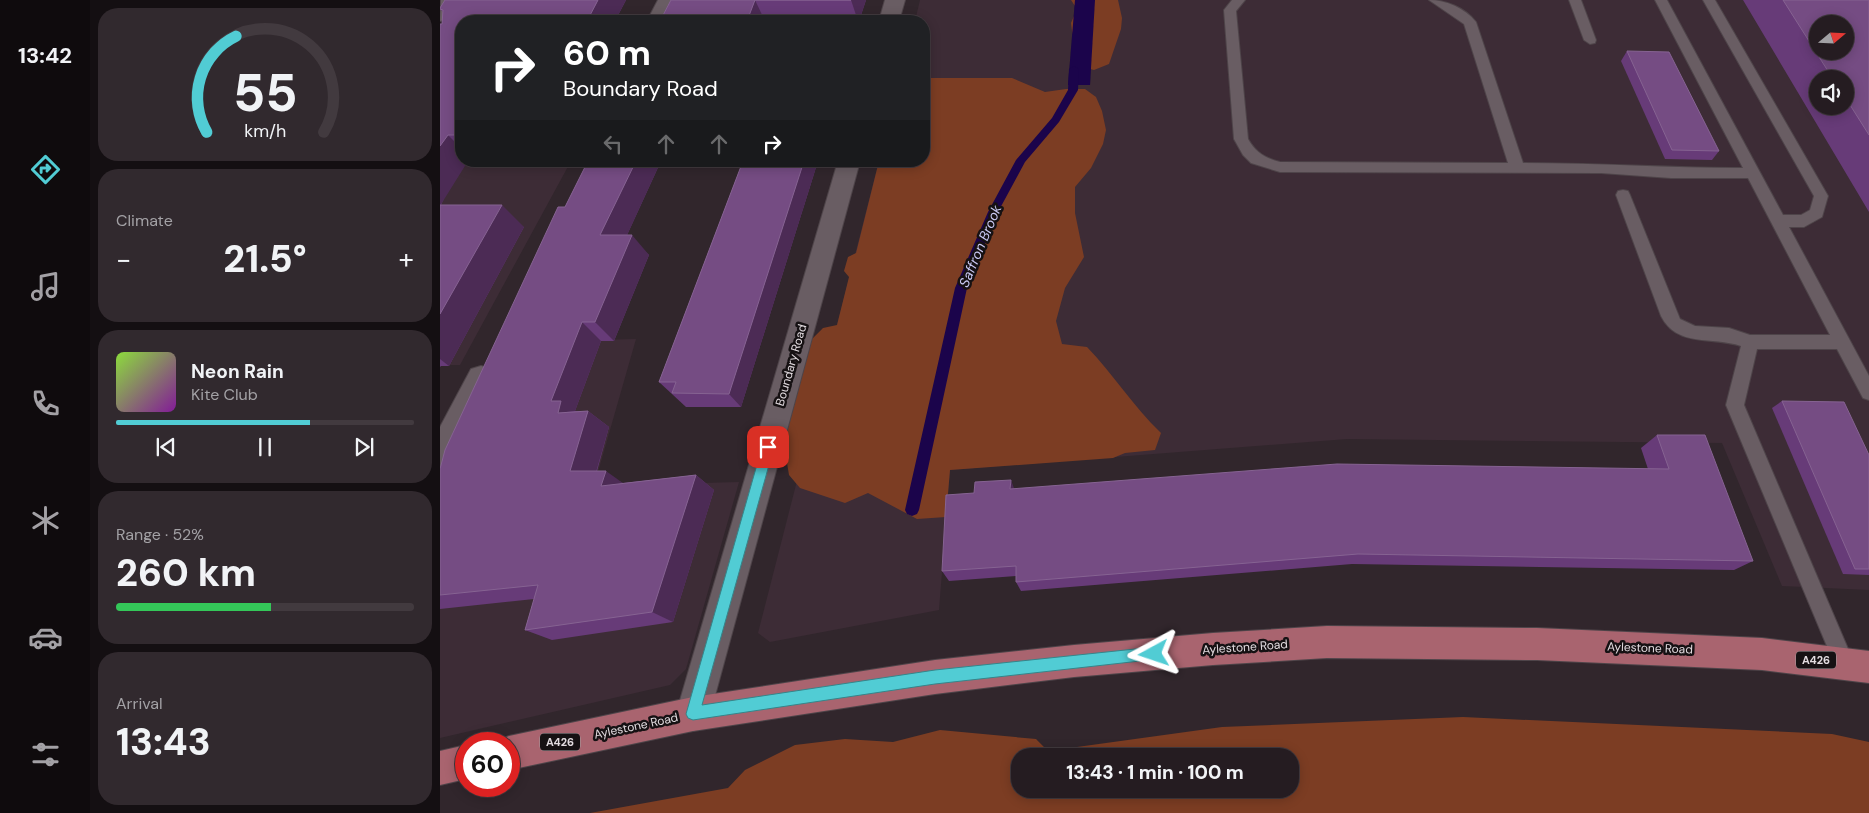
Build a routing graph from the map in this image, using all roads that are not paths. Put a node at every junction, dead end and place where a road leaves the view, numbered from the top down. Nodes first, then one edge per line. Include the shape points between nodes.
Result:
1 (451, 0) edge
2 (668, 0) edge
3 (895, 0) edge
4 (1240, 0) edge
5 (1434, 0) edge
6 (1575, 0) edge
7 (1661, 0) edge
8 (1709, 0) edge
9 (440, 15) edge
10 (661, 15) edge
11 (891, 15) edge
12 (1590, 40) dead end
13 (847, 167) edge
14 (1517, 167) junction
15 (1752, 173) junction
16 (1623, 195) dead end
17 (1778, 221) junction
18 (1750, 342) junction
19 (1842, 342) junction
20 (490, 360) edge
21 (1869, 393) edge
22 (440, 455) edge
23 (1856, 665) edge
24 (693, 714) junction
25 (520, 751) edge
26 (455, 765) edge
27 (440, 768) edge

1 - 9 street
2 - 10 street
3 - 11 street
4 - 14 lane via 1230,10 1241,140 1249,155 1280,167
5 - 14 lane via 1470,22
6 - 12 lane
7 - 15 lane
8 - 17 lane via 1820,196 1817,213 1804,221
13 - 24 street, Boundary Road
14 - 15 lane
15 - 17 lane
16 - 18 lane via 1674,324 1695,332 1718,333
17 - 19 lane
18 - 19 lane
18 - 23 lane via 1735,405
19 - 21 lane
20 - 22 street
23 - 24 main road, Aylestone Road / A426 via 1762,654 1660,649 1327,642 1064,662 935,677
24 - 25 main road, Aylestone Road / A426
26 - 27 main road

